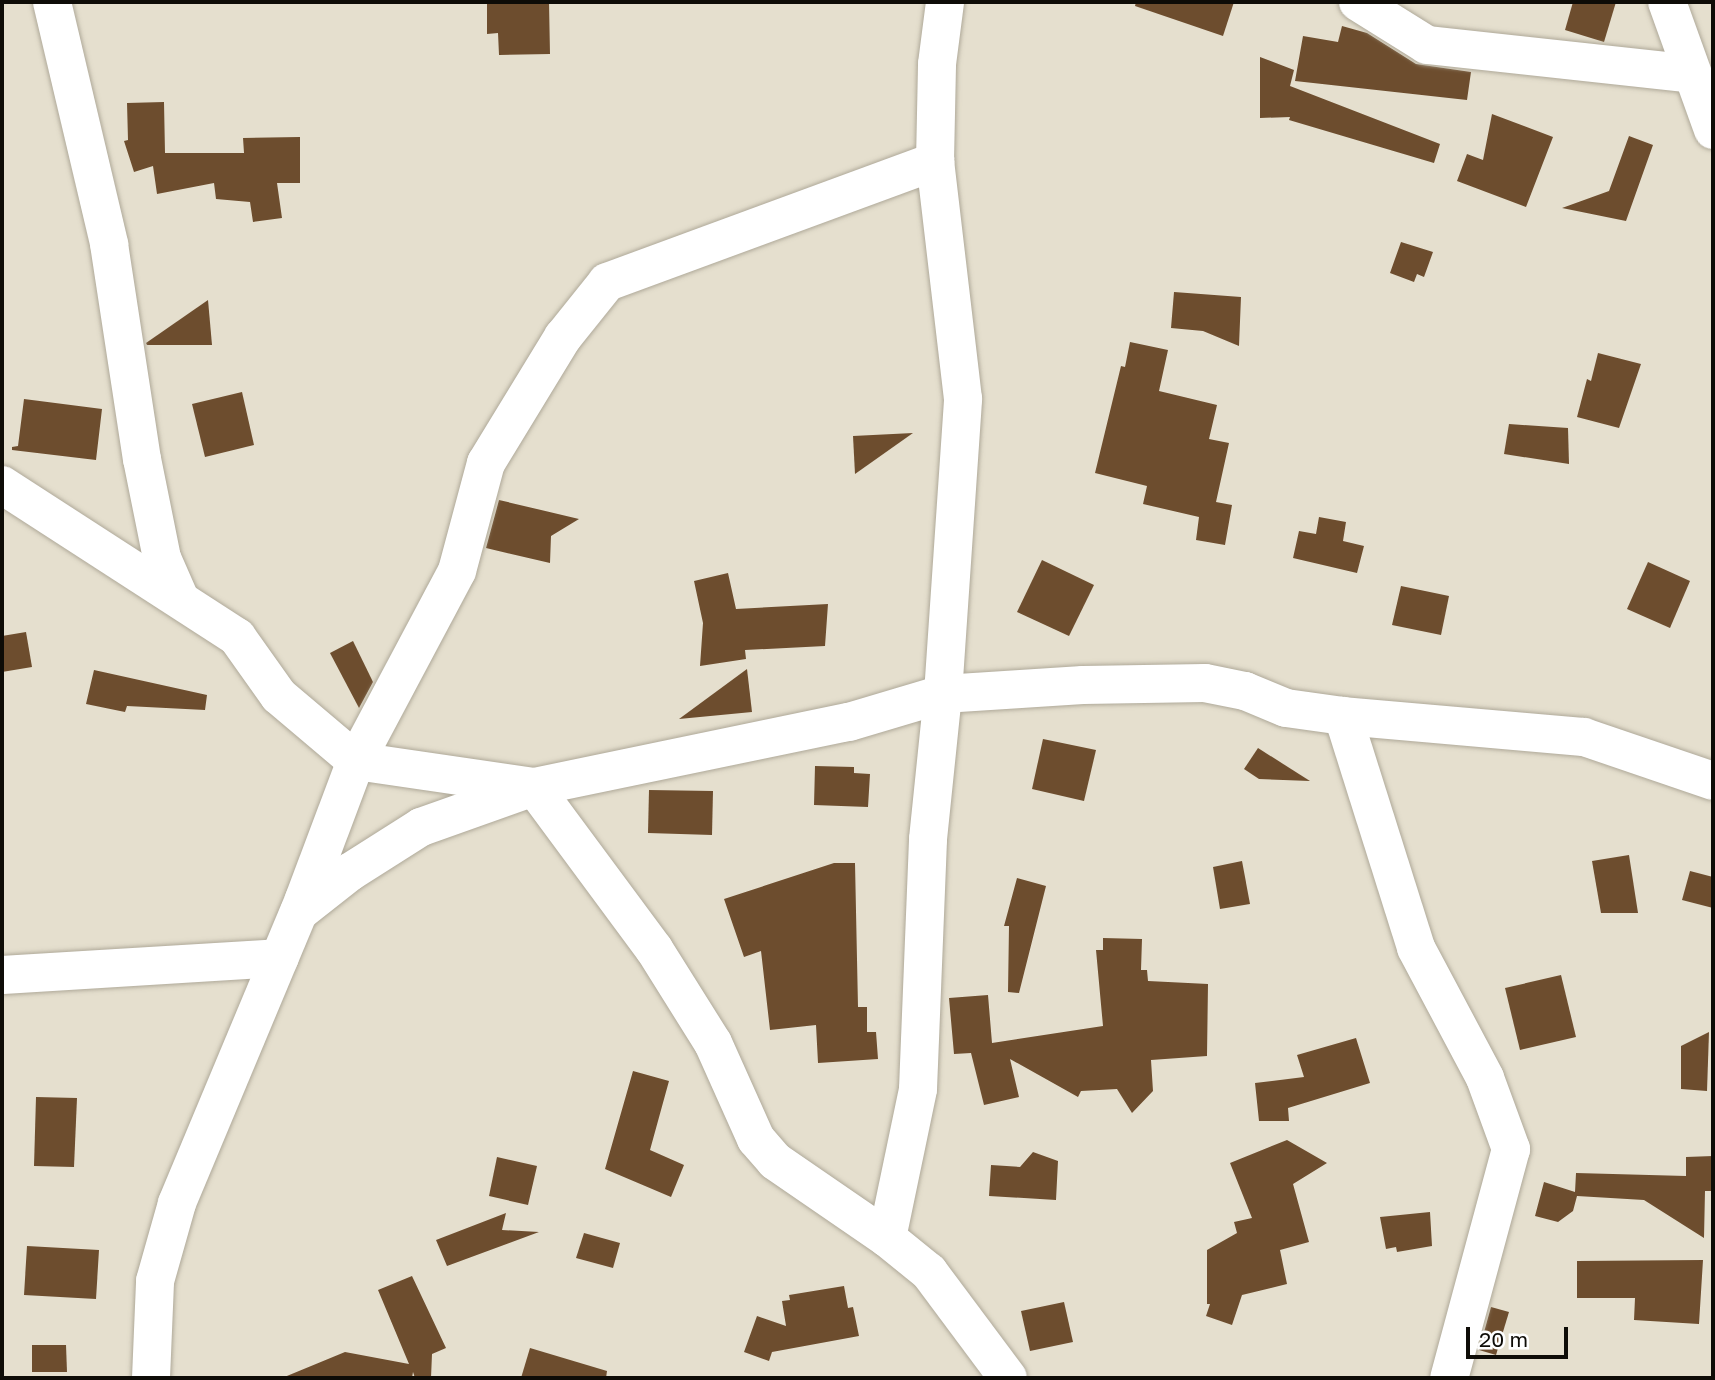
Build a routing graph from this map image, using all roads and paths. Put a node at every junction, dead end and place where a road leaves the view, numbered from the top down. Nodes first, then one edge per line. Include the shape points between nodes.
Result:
1 (52, 2) edge
2 (945, 2) edge
3 (1358, 2) edge
4 (1667, 2) edge
5 (1692, 74) junction
6 (1713, 130) edge
7 (935, 161) junction
8 (2, 485) edge
9 (179, 597) junction
10 (943, 694) junction
11 (1343, 716) junction
12 (356, 761) junction
13 (1713, 781) edge
14 (534, 787) junction
15 (298, 913) junction
16 (279, 958) junction
17 (2, 975) edge
18 (887, 1238) junction
19 (151, 1378) edge
20 (1008, 1378) edge
21 (1449, 1378) edge

1 - 9 street via 109,244 162,558
2 - 7 street via 937,64
3 - 5 street via 1427,45
4 - 5 street
5 - 6 street
7 - 10 street via 964,399
7 - 12 street via 607,282 564,337 486,463 457,571
8 - 9 street
9 - 12 street via 237,637 279,696
10 - 11 street via 1083,685 1205,684 1245,691 1286,708
10 - 14 street via 849,722
10 - 18 street via 928,839 919,1089
11 - 13 street via 1584,737
11 - 21 street via 1416,948 1485,1078 1511,1149
12 - 14 street
12 - 15 street
14 - 15 street via 421,827
14 - 18 street via 654,949 706,1031 756,1139 775,1161
15 - 16 street
16 - 17 street
16 - 19 street via 177,1203 155,1281
18 - 20 street via 929,1272

